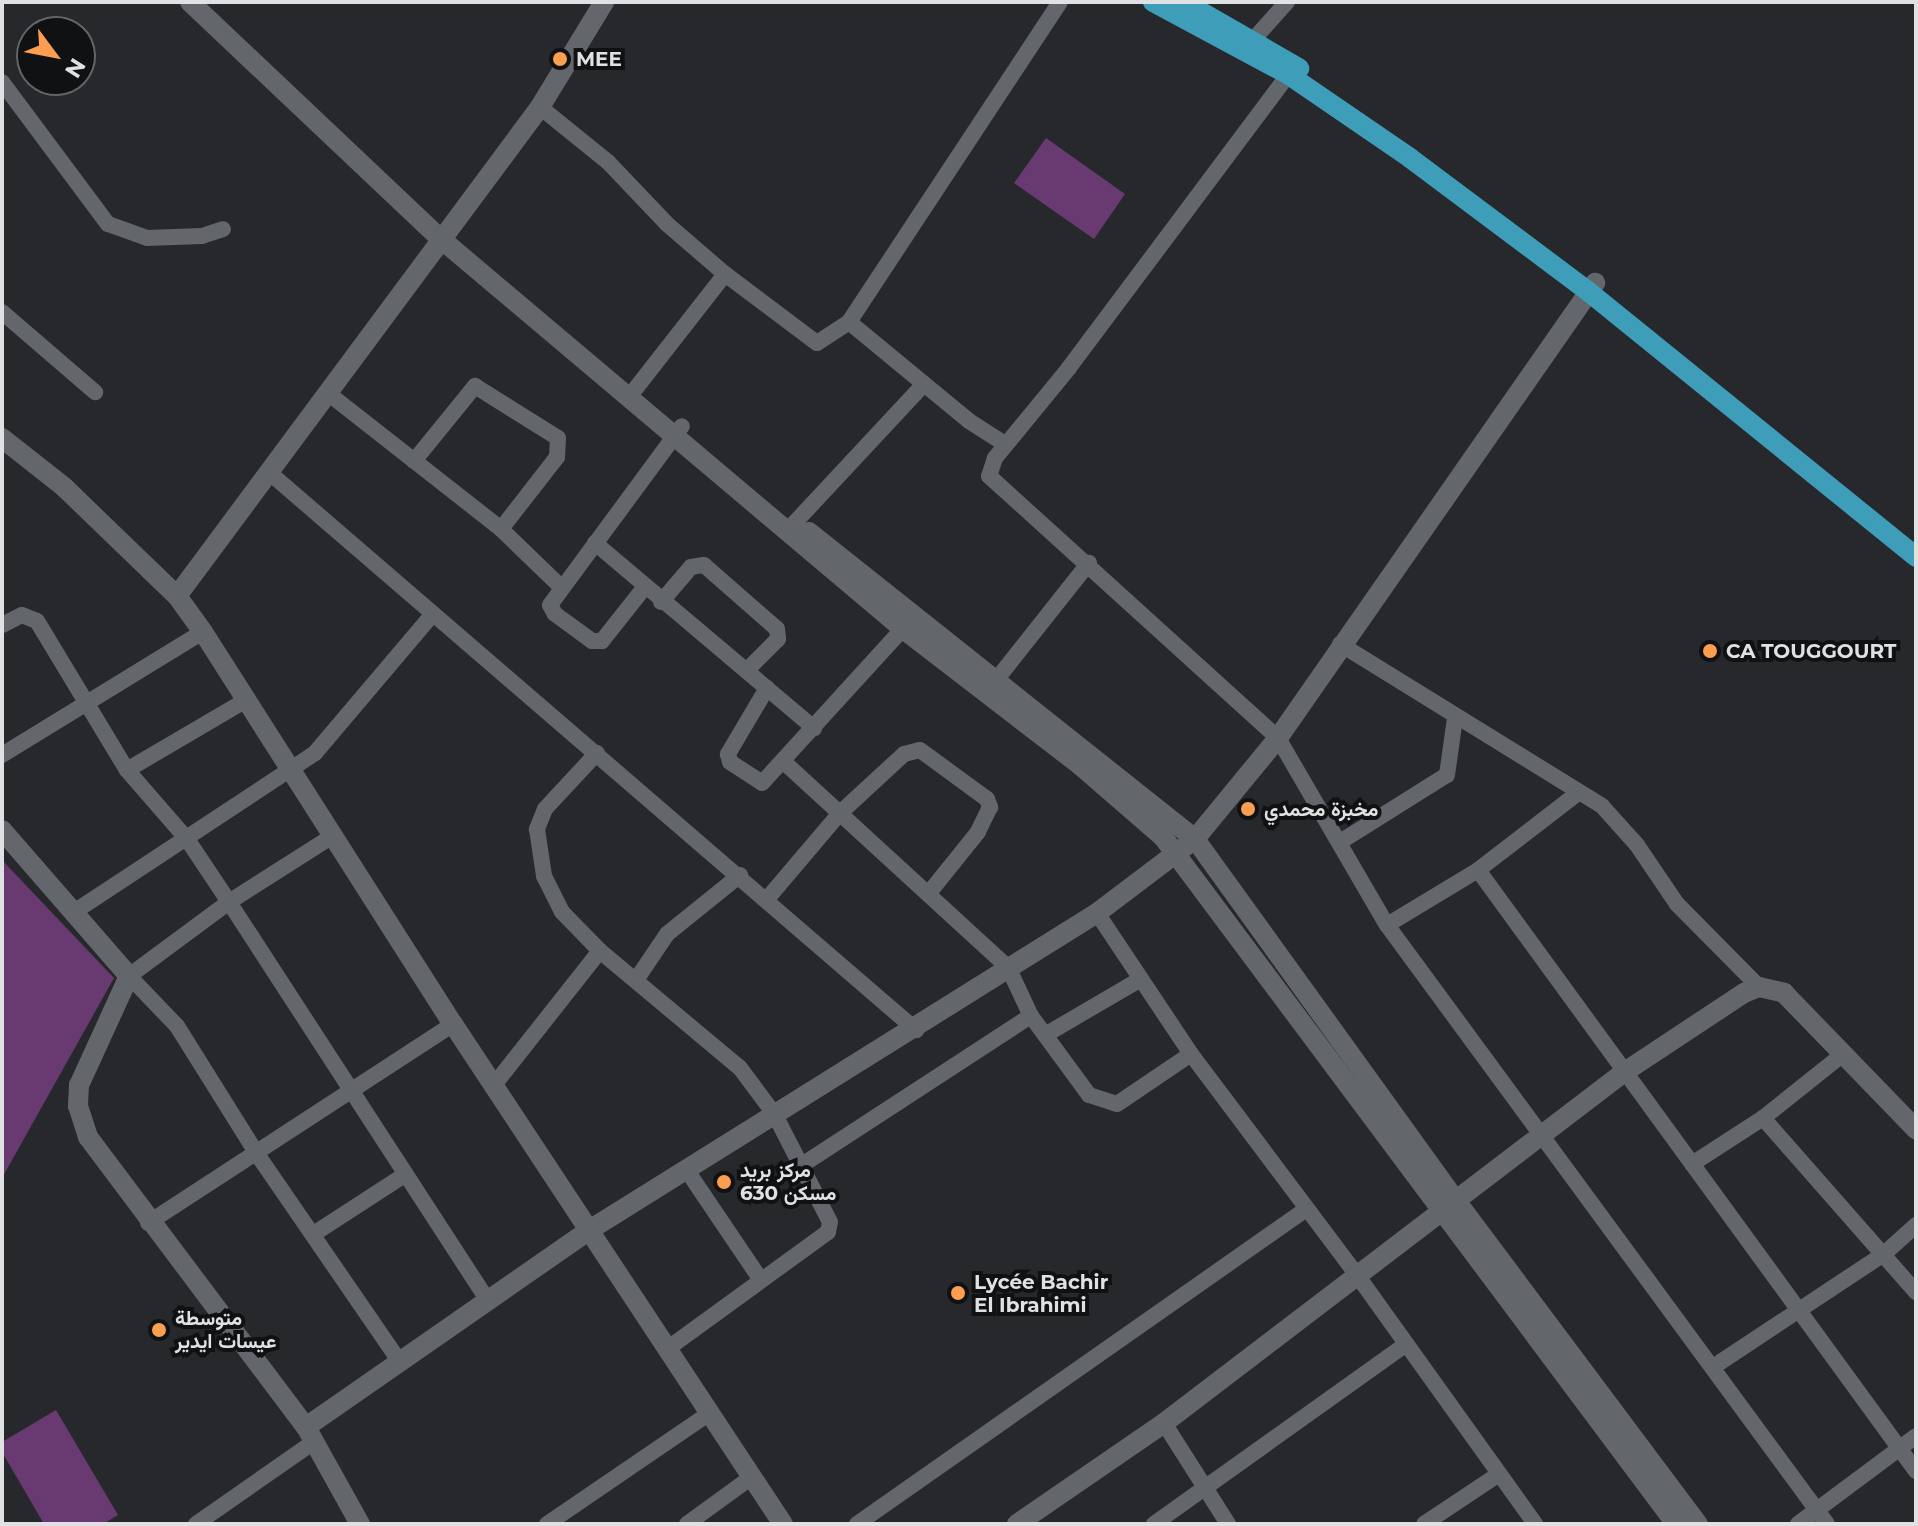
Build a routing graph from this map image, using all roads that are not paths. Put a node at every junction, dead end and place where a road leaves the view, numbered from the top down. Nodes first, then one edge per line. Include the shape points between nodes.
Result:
1 (190, 2) edge
2 (604, 2) edge
3 (1060, 2) edge
4 (1153, 2) edge
5 (1184, 2) edge
6 (1287, 2) edge
7 (1249, 44) junction
8 (1292, 70) junction
9 (2, 82) edge
10 (540, 107) junction
11 (223, 229) dead end
12 (445, 233) junction
13 (725, 274) junction
14 (1592, 288) junction
15 (2, 312) edge
16 (849, 322) junction
17 (924, 384) junction
18 (95, 392) dead end
19 (632, 392) junction
20 (329, 394) junction
21 (678, 430) junction
22 (2, 438) edge
23 (1005, 444) junction
24 (414, 461) junction
25 (271, 474) junction
26 (791, 526) junction
27 (501, 529) junction
28 (595, 543) junction
29 (1916, 545) edge
30 (1916, 557) edge
31 (1089, 563) junction
32 (560, 586) junction
33 (644, 588) junction
34 (177, 596) junction
35 (661, 602) junction
36 (433, 614) junction
37 (909, 622) junction
38 (2, 625) edge
39 (203, 632) junction
40 (1340, 644) junction
41 (747, 670) junction
42 (991, 686) junction
43 (767, 688) junction
44 (248, 699) junction
45 (85, 706) junction
46 (1455, 718) junction
47 (814, 728) junction
48 (1278, 738) junction
49 (597, 753) junction
50 (2, 755) edge
51 (785, 763) junction
52 (288, 768) junction
53 (127, 770) junction
54 (1578, 793) junction
55 (839, 814) junction
56 (2, 830) edge
57 (331, 837) junction
58 (187, 839) junction
59 (1195, 839) junction
60 (1340, 842) junction
61 (1179, 853) junction
62 (1478, 870) junction
63 (740, 875) junction
64 (929, 893) junction
65 (767, 899) junction
66 (229, 902) junction
67 (77, 910) junction
68 (1097, 913) junction
69 (1387, 925) junction
70 (600, 951) junction
71 (1008, 967) junction
72 (129, 976) junction
73 (1141, 979) junction
74 (636, 980) junction
75 (1759, 987) junction
76 (1031, 1016) junction
77 (453, 1024) junction
78 (916, 1030) junction
79 (1045, 1035) junction
80 (1191, 1054) junction
81 (1842, 1055) junction
82 (1623, 1073) junction
83 (494, 1085) junction
84 (352, 1092) junction
85 (775, 1115) junction
86 (1763, 1118) junction
87 (1916, 1129) edge
88 (1543, 1132) junction
89 (257, 1154) junction
90 (1692, 1164) junction
91 (802, 1165) junction
92 (686, 1169) junction
93 (406, 1174) junction
94 (1447, 1203) junction
95 (1305, 1210) junction
96 (148, 1223) junction
97 (1916, 1225) edge
98 (591, 1229) junction
99 (315, 1233) junction
100 (1885, 1253) junction
101 (1357, 1275) junction
102 (761, 1280) junction
103 (1916, 1292) edge
104 (487, 1299) junction
105 (1798, 1312) junction
106 (1406, 1344) junction
107 (667, 1349) junction
108 (398, 1359) junction
109 (1713, 1367) junction
110 (710, 1413) junction
111 (1164, 1423) junction
112 (309, 1435) junction
113 (1916, 1436) edge
114 (1900, 1448) junction
115 (1916, 1471) edge
116 (1499, 1474) junction
117 (753, 1476) junction
118 (1204, 1489) junction
119 (1822, 1517) edge
120 (352, 1521) edge
121 (557, 1521) edge
122 (196, 1524) edge
123 (687, 1524) edge
124 (783, 1524) edge
125 (857, 1524) edge
126 (1017, 1524) edge
127 (1154, 1524) edge
128 (1228, 1524) edge
129 (1424, 1524) edge
130 (1535, 1524) edge
131 (1676, 1524) edge
132 (1698, 1524) edge
133 (1798, 1524) edge

1 - 12 street
2 - 10 street
3 - 16 street
4 - 7 main road
5 - 7 main road
6 - 7 street
7 - 8 main road
8 - 14 main road
8 - 23 street via 1069,368
9 - 11 street via 108,224 147,238 202,236
10 - 12 street
10 - 13 street via 608,162
12 - 19 street
12 - 20 street
13 - 16 street via 813,342 829,338
13 - 19 street
14 - 29 main road
14 - 30 main road
14 - 40 street
15 - 18 street
16 - 17 street
17 - 23 street
17 - 26 street
19 - 21 street
20 - 24 street
20 - 25 street
21 - 26 street
21 - 28 street
22 - 34 street via 64,487
23 - 31 street via 988,467 991,479
24 - 27 street
24 - 27 street via 475,386 558,438 557,457
25 - 34 street
25 - 36 street
26 - 37 street
27 - 32 street
28 - 32 street
28 - 33 street
31 - 42 street
31 - 48 street
32 - 33 street via 552,610 596,642 607,638
33 - 35 street
34 - 39 street
35 - 41 street
35 - 41 street via 691,567 704,565 777,629 778,639
36 - 49 street
36 - 52 street via 321,748
37 - 42 street
37 - 47 street
38 - 45 street via 22,615 37,621
39 - 44 street
39 - 45 street
40 - 46 street
40 - 48 street
41 - 43 street
42 - 59 street
42 - 61 street
43 - 47 street
43 - 51 street via 730,745 728,759 762,783
44 - 52 street
44 - 53 street
45 - 50 street
45 - 53 street
46 - 54 street
46 - 60 street via 1447,775
47 - 51 street
48 - 59 street
48 - 60 street
49 - 63 street
49 - 70 street via 545,809 537,829 544,876 562,912
51 - 55 street
52 - 57 street
52 - 58 street
53 - 58 street
54 - 62 street
54 - 75 street via 1614,817 1677,904
55 - 64 street
55 - 64 street via 904,754 920,750 987,799 988,815 978,832
55 - 65 street
56 - 67 street
57 - 66 street
57 - 77 street
58 - 66 street
58 - 67 street
59 - 61 street
59 - 94 street
60 - 69 street
61 - 68 street
61 - 94 street
62 - 69 street
62 - 82 street
63 - 65 street
63 - 74 street via 667,934
64 - 71 street
65 - 78 street
66 - 72 street
66 - 84 street
67 - 72 street
68 - 71 street
68 - 73 street
69 - 88 street
70 - 74 street
70 - 83 street
71 - 76 street
71 - 78 street
72 - 89 street via 177,1026
72 - 96 street via 83,1071 78,1106 88,1137
73 - 79 street
73 - 80 street
74 - 85 street via 740,1068
75 - 81 street via 1784,993
75 - 82 street
76 - 79 street
76 - 91 street
77 - 83 street
77 - 84 street
78 - 85 street
79 - 80 street via 1089,1095 1109,1104 1117,1104
80 - 95 street
81 - 86 street
81 - 87 street
82 - 88 street
82 - 90 street
83 - 98 street
84 - 89 street
84 - 93 street
85 - 91 street
85 - 92 street
86 - 90 street
86 - 100 street
88 - 94 street
88 - 109 street
89 - 96 street
89 - 99 street
90 - 105 street
91 - 102 street via 826,1211 828,1232
92 - 98 street
92 - 102 street
93 - 99 street
93 - 104 street
94 - 101 street
94 - 131 street
94 - 132 street
95 - 101 street
95 - 125 street
96 - 112 street
97 - 100 street
98 - 104 street
98 - 107 street
99 - 108 street
100 - 103 street
100 - 105 street
101 - 106 street
101 - 111 street
102 - 107 street
104 - 108 street
105 - 109 street
105 - 114 street
106 - 116 street
106 - 118 street
107 - 110 street
108 - 112 street
109 - 119 street
110 - 117 street
110 - 121 street
111 - 118 street
111 - 126 street
112 - 120 street
112 - 122 street
113 - 114 street
114 - 115 street
114 - 119 street
116 - 129 street
116 - 130 street
117 - 123 street
117 - 124 street
118 - 127 street
118 - 128 street
119 - 133 street

